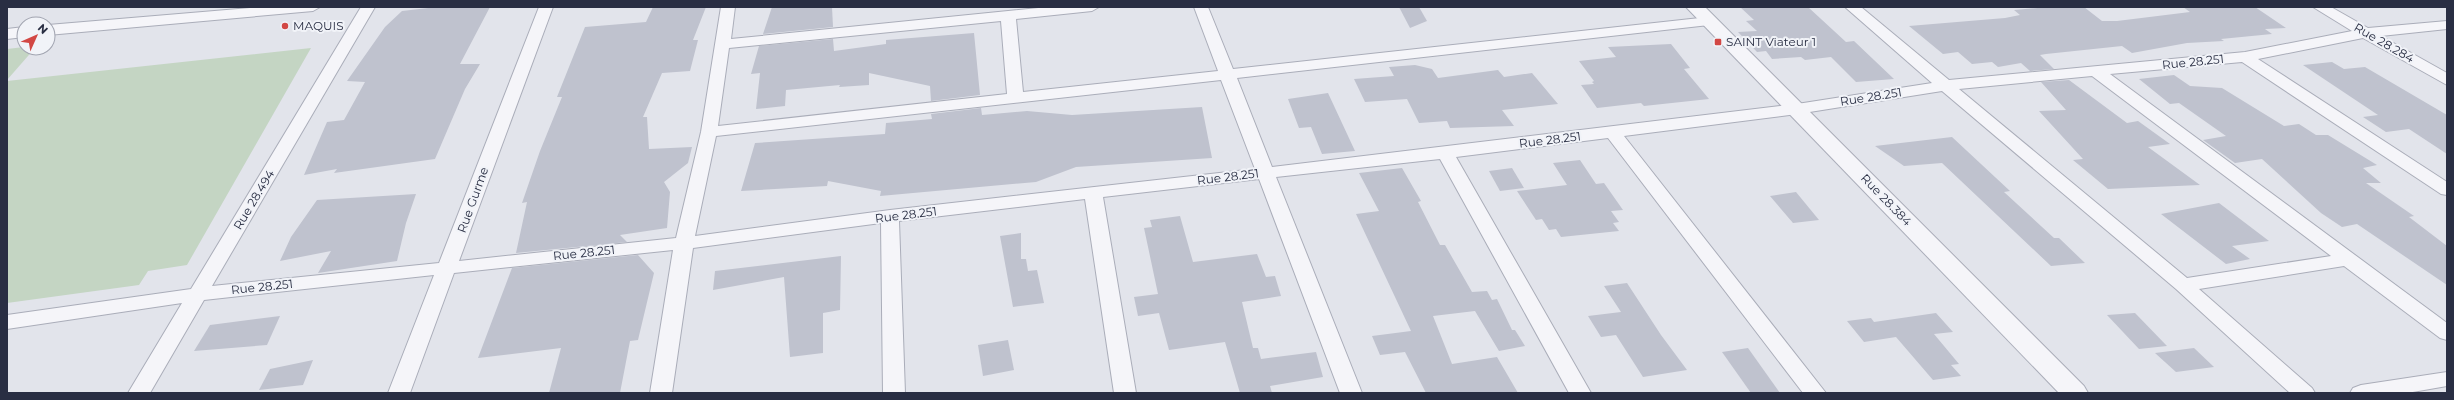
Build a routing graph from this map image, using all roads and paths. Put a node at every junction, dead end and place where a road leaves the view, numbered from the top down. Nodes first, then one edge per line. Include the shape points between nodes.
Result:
1 (313, 7) edge
2 (368, 7) edge
3 (546, 7) edge
4 (728, 7) edge
5 (1092, 7) edge
6 (1201, 7) edge
7 (1852, 7) edge
8 (2320, 7) edge
9 (210, 12) edge
10 (1702, 14) edge
11 (1008, 15) junction
12 (2447, 25) edge
13 (56, 29) edge
14 (2366, 34) junction
15 (722, 44) junction
16 (2245, 57) junction
17 (2097, 72) junction
18 (1227, 75) junction
19 (2447, 80) edge
20 (1947, 85) junction
21 (1015, 98) junction
22 (1797, 109) junction
23 (709, 132) junction
24 (1612, 132) junction
25 (1445, 153) junction
26 (1265, 173) junction
27 (2447, 190) edge
28 (1093, 193) junction
29 (890, 216) junction
30 (684, 243) junction
31 (2348, 259) junction
32 (449, 267) junction
33 (2183, 285) junction
34 (199, 294) junction
35 (7, 322) edge
36 (2447, 333) edge
37 (2447, 379) edge
38 (139, 393) edge
39 (399, 393) edge
40 (661, 393) edge
41 (894, 393) edge
42 (1125, 393) edge
43 (1351, 393) edge
44 (1580, 393) edge
45 (1815, 393) edge
46 (2075, 393) edge
47 (2304, 393) edge
48 (2361, 393) edge

1 - 9 street
2 - 34 street, Rue 28.494
3 - 32 street, Rue Gurme
4 - 15 street
5 - 11 street
6 - 18 street
7 - 20 street
8 - 14 street, Rue 28.284
9 - 13 street
10 - 18 street
10 - 22 street, Rue 28.384
11 - 15 street
11 - 21 street
12 - 14 street, Rue 28.251
14 - 16 street, Rue 28.251
14 - 19 street, Rue 28.284
15 - 23 street
16 - 17 street, Rue 28.251
16 - 27 street
17 - 20 street, Rue 28.251
17 - 31 street
18 - 21 street
18 - 26 street
20 - 22 street, Rue 28.251
20 - 33 street
21 - 23 street
22 - 24 street, Rue 28.251
22 - 46 street, Rue 28.384
23 - 30 street
24 - 25 street, Rue 28.251
24 - 45 street
25 - 26 street, Rue 28.251
25 - 44 street
26 - 28 street, Rue 28.251
26 - 43 street
28 - 29 street, Rue 28.251
28 - 42 street
29 - 30 street, Rue 28.251
29 - 41 street
30 - 32 street, Rue 28.251
30 - 40 street
31 - 33 street
31 - 36 street
32 - 34 street, Rue 28.251
32 - 39 street, Rue Gurme
33 - 47 street
34 - 35 street, Rue 28.251
34 - 38 street, Rue 28.494
37 - 48 street

